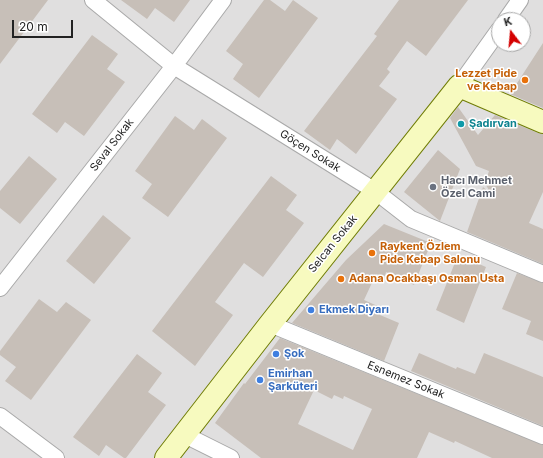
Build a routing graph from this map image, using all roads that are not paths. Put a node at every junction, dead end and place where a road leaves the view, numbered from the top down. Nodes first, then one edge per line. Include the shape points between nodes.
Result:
1 (93, 0) edge
2 (223, 0) edge
3 (520, 0) edge
4 (512, 12) edge
5 (491, 41) edge
6 (174, 66) junction
7 (459, 86) junction
8 (543, 122) edge
9 (375, 191) junction
10 (543, 274) edge
11 (0, 288) edge
12 (270, 324) junction
13 (0, 416) edge
14 (183, 434) junction
15 (543, 436) edge
16 (56, 458) edge
17 (166, 458) edge
18 (231, 458) edge

1 - 6 street, Göçen Sokak
2 - 6 street, Seval Sokak
3 - 4 street
5 - 7 street, Selcan Sokak
6 - 9 street, Göçen Sokak
6 - 11 street, Seval Sokak
7 - 8 street
7 - 9 street, Selcan Sokak
9 - 10 street, Göçen Sokak via 411,219
9 - 12 street, Selcan Sokak
12 - 14 street, Selcan Sokak
12 - 15 street, Esnemez Sokak
13 - 16 street
14 - 17 street, Selcan Sokak
14 - 18 street

